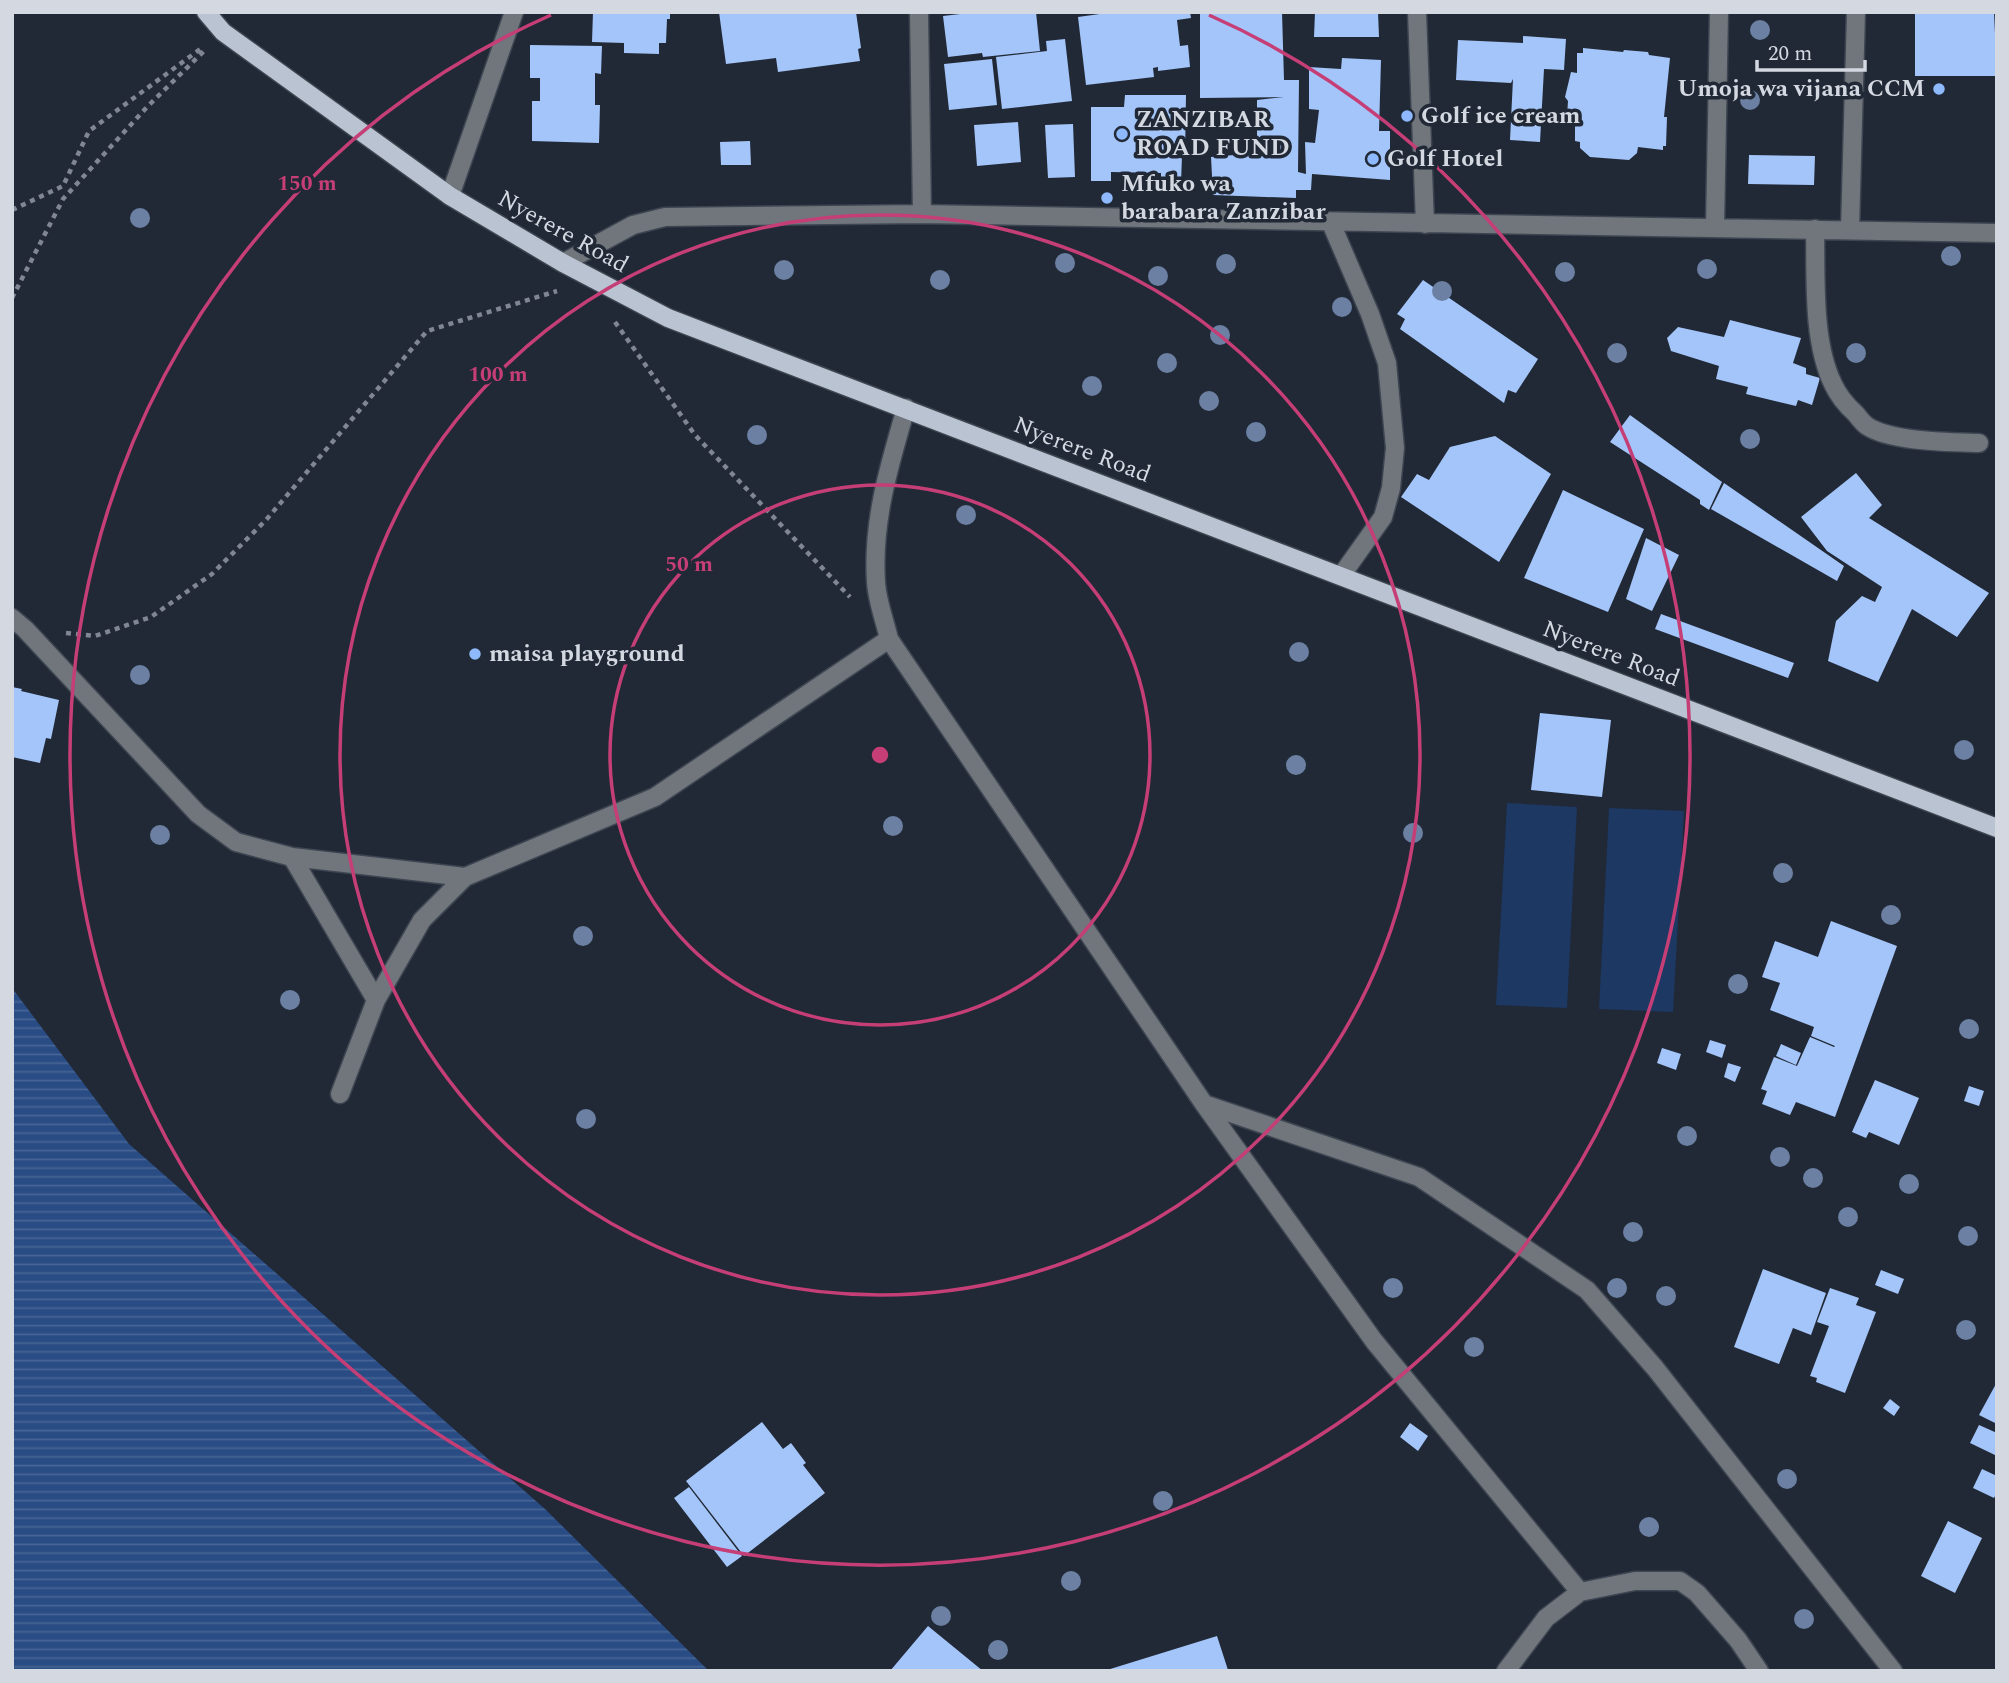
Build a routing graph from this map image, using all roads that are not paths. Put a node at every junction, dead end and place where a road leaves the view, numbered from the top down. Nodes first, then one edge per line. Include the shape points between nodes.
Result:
1 (206, 12) edge
2 (514, 12) edge
3 (919, 12) edge
4 (1417, 12) edge
5 (1719, 12) edge
6 (1856, 12) edge
7 (450, 196) junction
8 (922, 214) junction
9 (1331, 223) junction
10 (1425, 224) junction
11 (1715, 227) junction
12 (1815, 229) junction
13 (1850, 230) junction
14 (1997, 233) edge
15 (563, 262) junction
16 (906, 408) junction
17 (1979, 443) dead end
18 (1341, 576) junction
19 (19, 624) edge
20 (889, 639) junction
21 (1997, 828) edge
22 (292, 857) junction
23 (465, 877) junction
24 (376, 1000) junction
25 (340, 1094) dead end
26 (1204, 1104) junction
27 (1580, 1592) junction
28 (1506, 1671) edge
29 (1759, 1671) edge
30 (1894, 1671) edge

1 - 7 main road, Nyerere Road via 223,32
2 - 7 street
3 - 8 street
4 - 10 street
5 - 11 street
6 - 13 street
7 - 15 main road, Nyerere Road
8 - 9 street
8 - 15 street via 665,217 633,225
9 - 10 street
9 - 18 street via 1387,363 1395,448 1383,517
10 - 11 street
11 - 12 street
12 - 13 street
12 - 17 street via 1824,358 1833,386 1848,407 1867,426 1887,433
13 - 14 street
15 - 16 main road, Nyerere Road via 668,318
16 - 18 main road, Nyerere Road
16 - 20 street via 886,476 875,537 876,585
18 - 21 main road, Nyerere Road
19 - 22 street via 198,814 236,842
20 - 23 street via 655,797
20 - 26 street
22 - 23 street
22 - 24 street
23 - 24 street via 422,920
24 - 25 street
26 - 27 street via 1374,1341
26 - 30 street via 1419,1177 1587,1290 1656,1368
27 - 28 street via 1546,1618
27 - 29 street via 1635,1581 1680,1581 1697,1593

